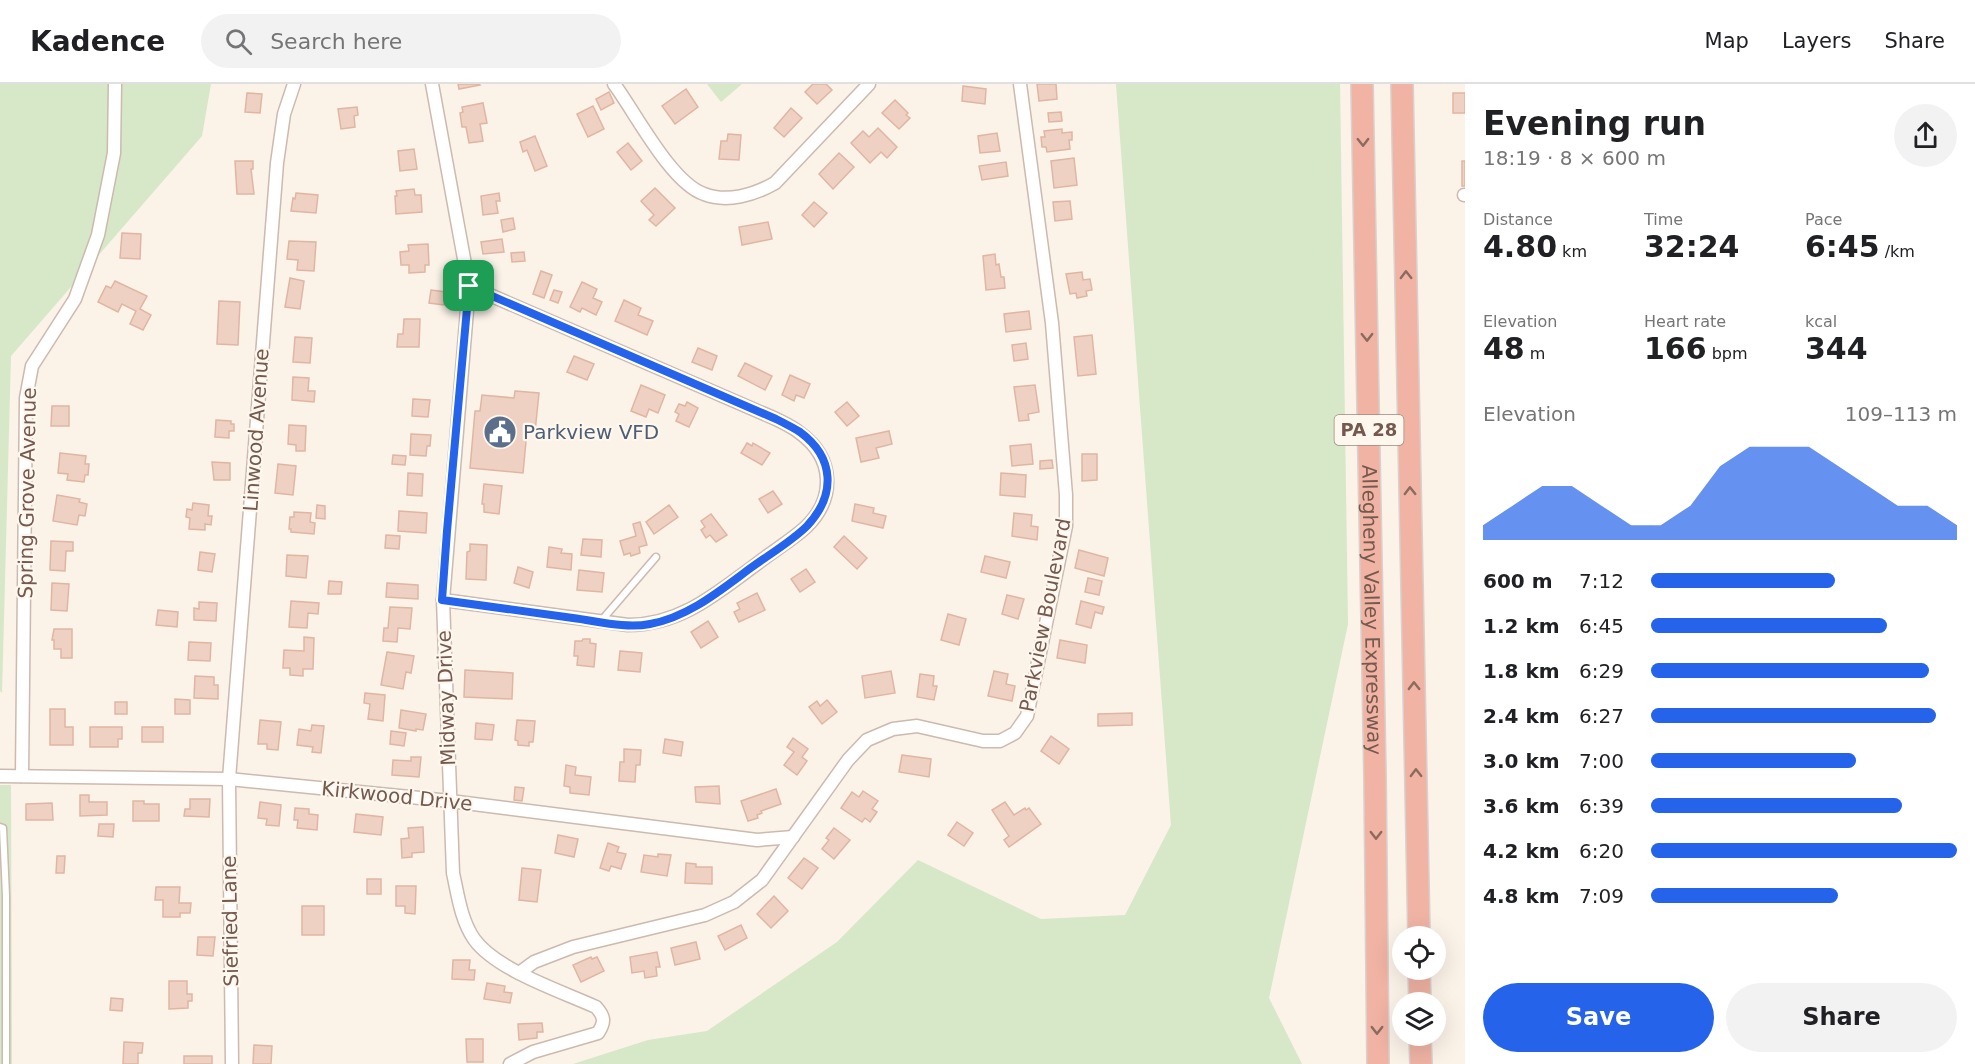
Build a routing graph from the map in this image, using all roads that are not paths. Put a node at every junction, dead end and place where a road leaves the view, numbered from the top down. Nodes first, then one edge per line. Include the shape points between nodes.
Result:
1 (116, 84) edge
2 (294, 84) edge
3 (432, 84) edge
4 (614, 84) edge
5 (869, 84) edge
6 (1020, 84) edge
7 (1362, 84) edge
8 (1402, 84) edge
9 (469, 286) junction
10 (656, 557) dead end
11 (442, 600) junction
12 (600, 622) junction
13 (0, 776) edge
14 (22, 776) junction
15 (229, 779) junction
16 (450, 801) junction
17 (0, 827) edge
18 (793, 837) junction
19 (1419, 926) edge
20 (519, 973) junction
21 (1420, 1046) edge
22 (1421, 1063) edge
23 (6, 1064) edge
24 (232, 1064) edge
25 (510, 1064) edge
26 (1378, 1064) edge

1 - 14 street, Spring Grove Avenue via 114,153 98,235 75,299 32,366 26,398
2 - 15 street, Linwood Avenue via 284,114 277,163
3 - 9 street, Midway Drive
4 - 5 street via 688,185 703,194 720,197 757,193 775,183
6 - 18 street, Parkview Boulevard via 1052,323 1066,495 1066,526 1027,716 1015,734 999,741 917,726 893,729 867,740
7 -> 26 highway, Allegheny Valley Expressway / PA 28
19 -> 8 highway, Allegheny Valley Expressway / PA 28
9 - 11 street, Midway Drive
9 - 12 street via 776,419 801,433 826,465 828,486 823,506 806,527 733,581 673,618 648,625
10 - 12 lane
11 - 12 street
11 - 16 street, Midway Drive
13 - 14 street, Kirkwood Drive
14 - 15 street, Kirkwood Drive
15 - 16 street, Kirkwood Drive
15 - 24 street, Siefried Lane
16 - 18 street, Kirkwood Drive via 756,840
16 - 20 street, Midway Drive via 453,873 460,911 474,940 494,959
17 - 23 lane via 6,896
18 - 20 street, Parkview Boulevard via 762,880 734,902 705,915 573,947 534,962
20 - 25 street, Midway Drive via 596,1007 603,1014 604,1023 598,1034 533,1052
21 - 22 highway

